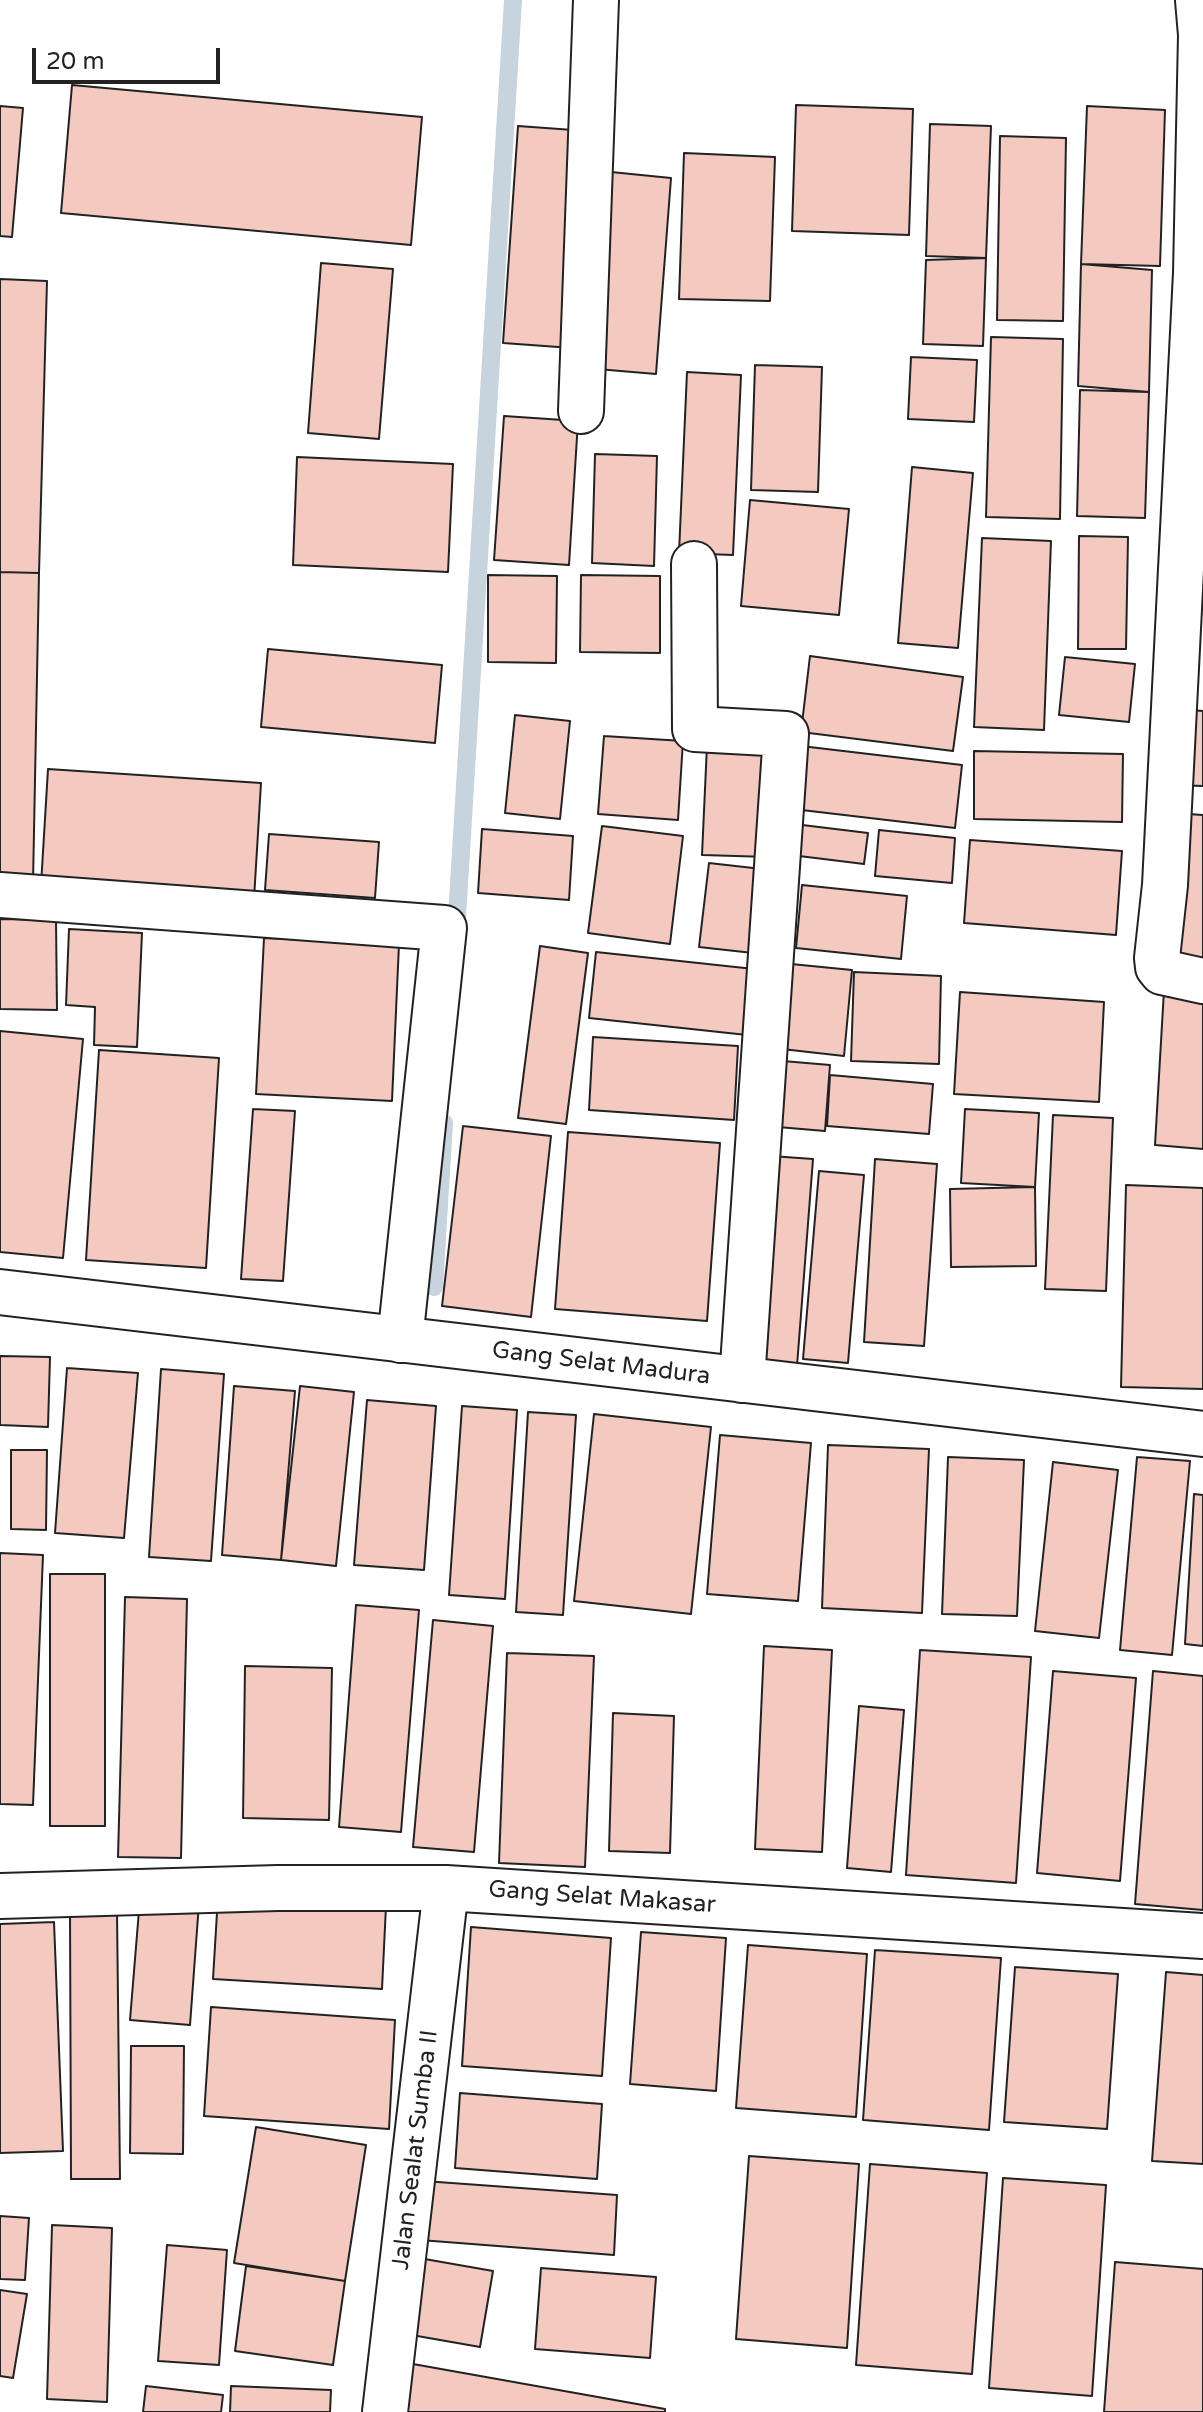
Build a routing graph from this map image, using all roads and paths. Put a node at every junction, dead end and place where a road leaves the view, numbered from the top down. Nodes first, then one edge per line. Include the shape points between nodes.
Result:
1 (596, 7) edge
2 (1200, 18) edge
3 (581, 411) dead end
4 (694, 564) dead end
5 (0, 895) edge
6 (1203, 981) edge
7 (0, 1292) edge
8 (400, 1340) junction
9 (742, 1380) junction
10 (1203, 1434) edge
11 (446, 1888) junction
12 (0, 1896) edge
13 (1203, 1936) edge
14 (385, 2412) edge

1 - 3 street
2 - 6 street via 1196,273 1157,958 1162,972
4 - 9 street via 695,729 786,734
5 - 8 street via 444,928
7 - 8 street, Gang Selat Madura
8 - 9 street, Gang Selat Madura
9 - 10 street, Gang Selat Madura
11 - 12 street, Gang Selat Makasar
11 - 13 street, Gang Selat Makasar
11 - 14 street, Jalan Sealat Sumba II

